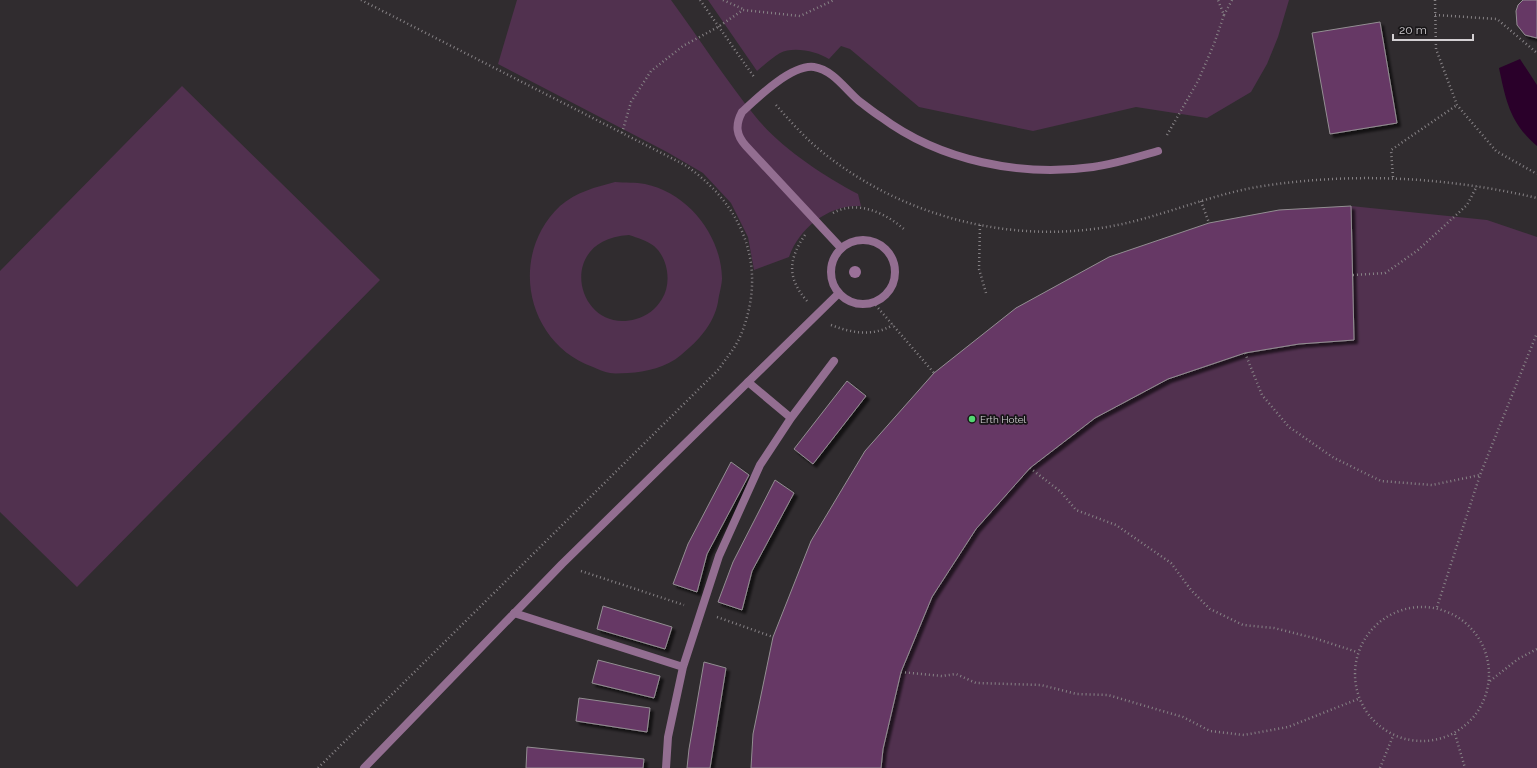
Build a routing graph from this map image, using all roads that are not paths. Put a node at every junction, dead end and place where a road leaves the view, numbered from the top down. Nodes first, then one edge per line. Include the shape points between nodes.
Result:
1 (1158, 151) road end
2 (841, 248) junction
3 (839, 293) junction
4 (834, 361) dead end
5 (748, 382) junction
6 (791, 418) junction
7 (514, 613) junction
8 (683, 667) junction
9 (364, 768) edge
10 (666, 768) edge

1 - 2 street via 1087,167 1053,170 1006,167 959,156 907,134 865,105 832,74 812,67 801,68 791,72 742,112 738,119 737,133 740,140
2 - 3 street via 832,263 831,274 833,284
2 - 3 street via 853,241 874,242 890,255 894,265 894,276 886,294 873,302 857,303 847,300
3 - 5 street
4 - 6 street
5 - 6 street
5 - 7 street
6 - 8 street via 760,465 719,556
7 - 8 street
7 - 9 street
8 - 10 street via 668,737

